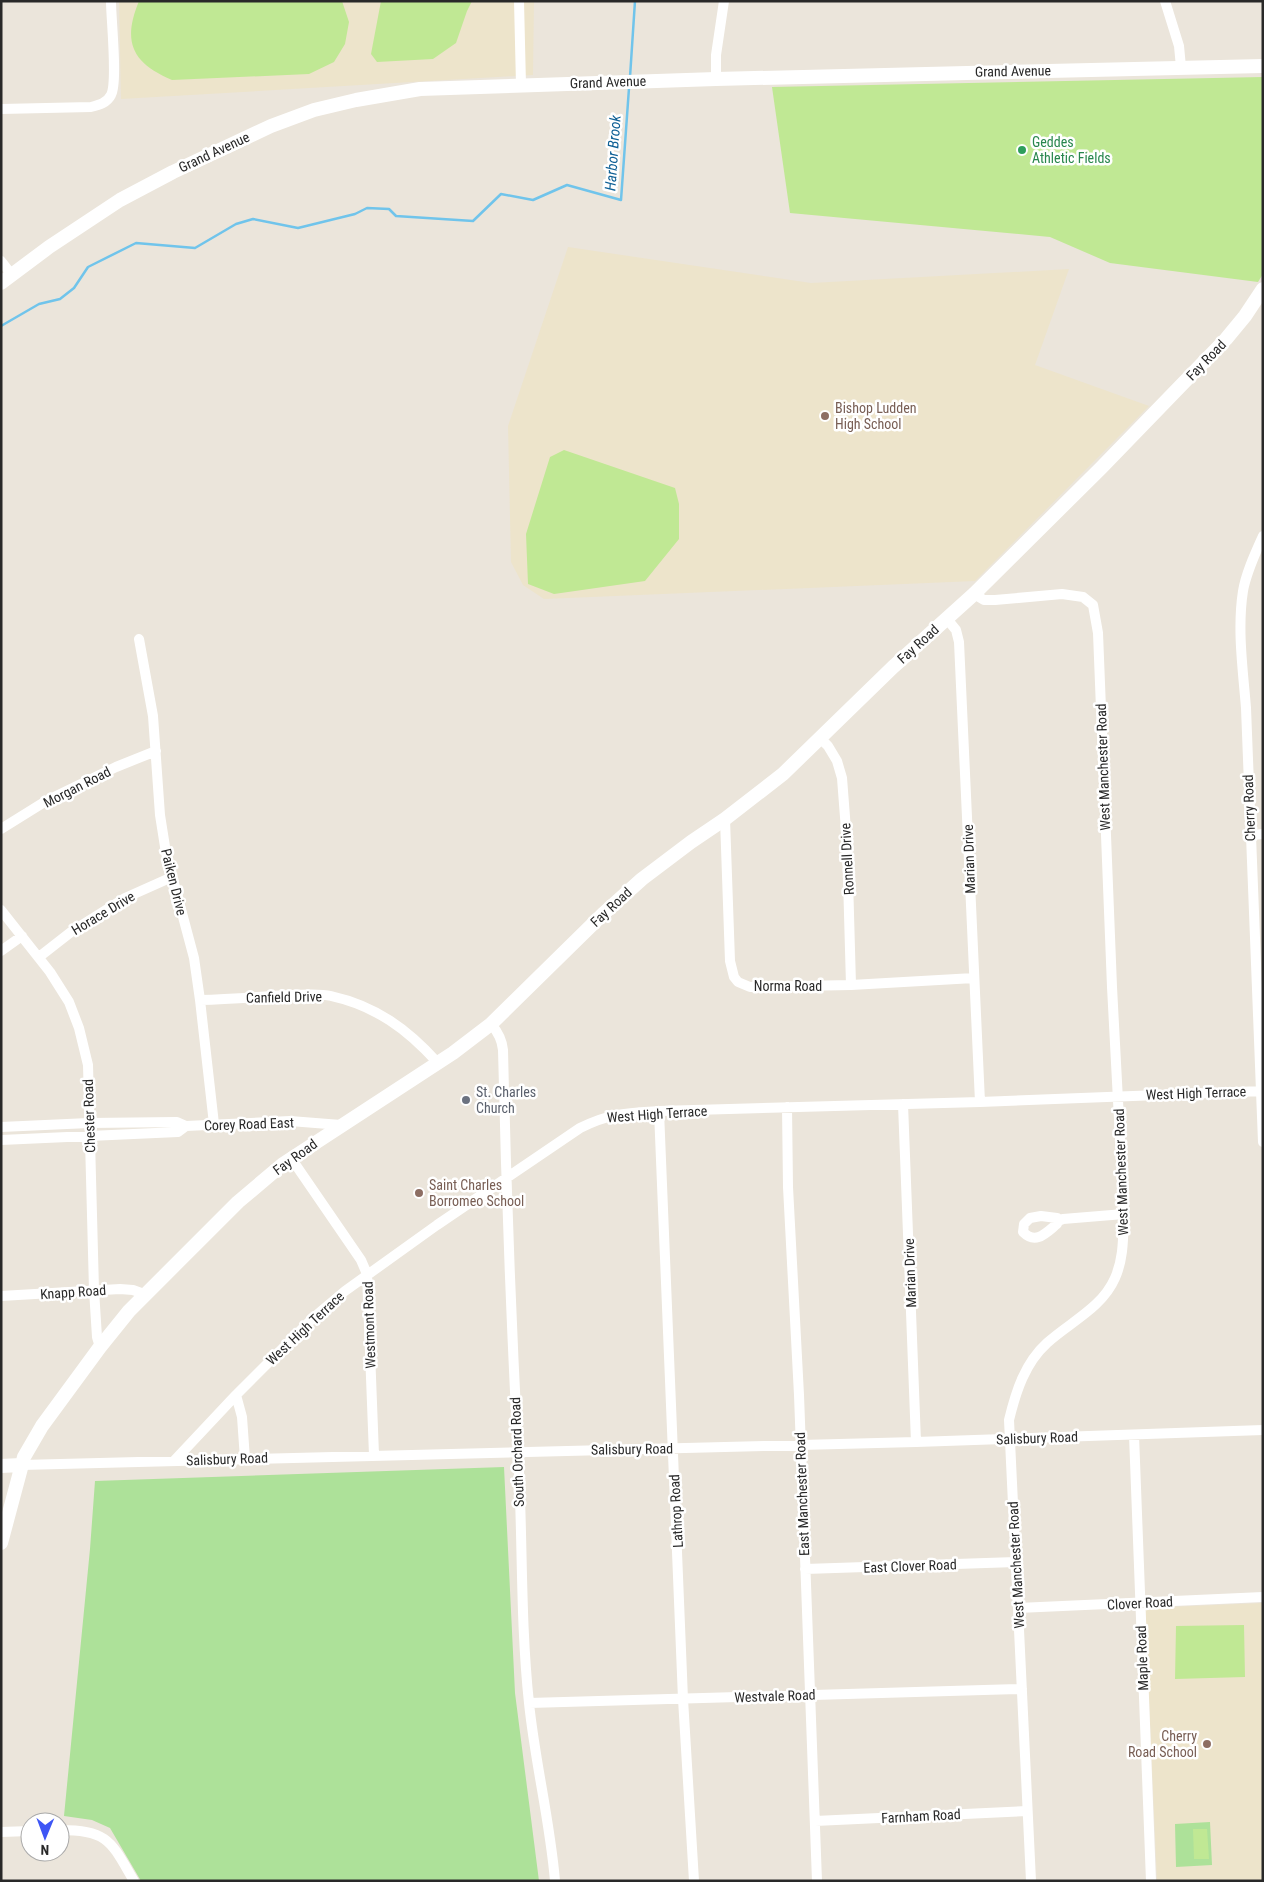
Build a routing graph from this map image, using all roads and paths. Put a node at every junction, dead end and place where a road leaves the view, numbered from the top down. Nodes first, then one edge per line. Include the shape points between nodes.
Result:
1 (111, 1) edge
2 (519, 1) edge
3 (724, 1) edge
4 (1165, 1) edge
5 (1263, 66) edge
6 (1181, 67) junction
7 (716, 79) junction
8 (521, 85) junction
9 (1, 109) edge
10 (1, 261) edge
11 (7, 279) edge
12 (1263, 289) edge
13 (1263, 536) edge
14 (974, 594) junction
15 (947, 619) junction
16 (139, 639) dead end
17 (821, 739) junction
18 (156, 751) junction
19 (725, 819) junction
20 (1, 829) edge
21 (1263, 834) edge
22 (1250, 835) junction
23 (172, 877) junction
24 (1, 910) edge
25 (22, 936) junction
26 (1, 951) edge
27 (39, 957) junction
28 (974, 978) junction
29 (851, 985) junction
30 (200, 1000) junction
31 (491, 1024) junction
32 (437, 1062) junction
33 (1262, 1091) edge
34 (1118, 1096) junction
35 (980, 1102) junction
36 (903, 1104) junction
37 (788, 1107) junction
38 (659, 1112) junction
39 (89, 1123) junction
40 (214, 1124) junction
41 (341, 1124) junction
42 (186, 1126) junction
43 (1, 1127) edge
44 (90, 1136) junction
45 (1, 1140) edge
46 (1263, 1142) edge
47 (291, 1158) junction
48 (506, 1178) junction
49 (1124, 1214) junction
50 (1058, 1221) dead end
51 (367, 1274) junction
52 (94, 1290) junction
53 (144, 1294) junction
54 (1, 1296) edge
55 (100, 1347) junction
56 (236, 1395) junction
57 (1263, 1430) edge
58 (1134, 1434) junction
59 (1009, 1439) junction
60 (916, 1442) junction
61 (800, 1444) junction
62 (673, 1448) junction
63 (518, 1452) junction
64 (374, 1455) junction
65 (245, 1459) junction
66 (174, 1461) junction
67 (22, 1465) junction
68 (1, 1466) edge
69 (1, 1543) edge
70 (1016, 1562) junction
71 (805, 1569) junction
72 (1263, 1597) edge
73 (1140, 1603) junction
74 (1018, 1608) junction
75 (1022, 1689) junction
76 (810, 1695) junction
77 (683, 1698) junction
78 (529, 1703) junction
79 (1027, 1811) junction
80 (815, 1821) junction
81 (70, 1830) edge
82 (20, 1831) edge
83 (1, 1832) edge
84 (134, 1881) edge
85 (555, 1881) edge
86 (694, 1881) edge
87 (817, 1881) edge
88 (1031, 1881) edge
89 (1151, 1881) edge

1 - 9 street via 114,81 112,94 101,105
2 - 8 street
3 - 7 street
4 - 6 street via 1179,46
5 - 6 street, Grand Avenue
6 - 7 street, Grand Avenue
7 - 8 street, Grand Avenue
8 - 11 street, Grand Avenue via 397,92 314,110 271,126 120,200
10 - 11 street
12 - 14 street, Fay Road via 1226,339
13 - 22 street, Cherry Road via 1248,573 1242,603
14 - 15 street, Fay Road
14 - 34 street, West Manchester Road via 984,600 995,600 1062,594 1083,597 1094,609 1098,633
15 - 17 street, Fay Road
15 - 28 street, Marian Drive via 956,630 959,642
16 - 18 street, Paiken Drive
17 - 19 street, Fay Road via 783,774
17 - 29 street, Ronnell Drive via 837,761 842,778
18 - 20 street, Morgan Road via 46,801
18 - 23 street, Paiken Drive via 160,816
19 - 29 street, Norma Road via 730,961 738,982 750,987
19 - 31 street, Fay Road via 642,879
21 - 22 street
22 - 33 street, Cherry Road
23 - 27 street, Horace Drive via 125,898 71,932
23 - 30 street, Paiken Drive via 194,958
24 - 25 street, Chester Road
25 - 26 street
25 - 27 street, Chester Road
27 - 39 street, Chester Road via 69,1002 80,1028 88,1065
28 - 29 street, Norma Road
28 - 35 street, Marian Drive
30 - 32 street, Canfield Drive via 310,994 330,996 360,1005 394,1022
30 - 40 street, Paiken Drive
31 - 32 street, Fay Road
31 - 48 street, South Orchard Road via 498,1032 503,1050
32 - 41 street, Fay Road
33 - 34 street, West High Terrace
33 - 46 street, Cherry Road
34 - 35 street, West High Terrace
34 - 49 street, West Manchester Road
35 - 36 street, West High Terrace
36 - 37 street, West High Terrace
36 - 60 street, Marian Drive
37 - 38 street, West High Terrace
37 - 61 street, East Manchester Road via 788,1187
38 - 48 street, West High Terrace via 599,1118
38 - 62 street, Lathrop Road
39 - 42 street, Corey Road East via 177,1122
39 - 43 street, Corey Road East
39 - 44 street, Chester Road
40 - 41 street, Corey Road East via 290,1121
40 - 42 street, Corey Road East
41 - 47 street, Fay Road
42 - 44 street, Corey Road East via 178,1132
44 - 45 street, Corey Road East
44 - 52 street, Chester Road
47 - 51 street, Westmont Road via 361,1260
47 - 53 street, Fay Road via 238,1202
48 - 51 street, West High Terrace
48 - 63 street, South Orchard Road
49 - 50 street
49 - 59 street, West Manchester Road via 1120,1266 1115,1280 1105,1296 1032,1359 1014,1396
51 - 56 street, West High Terrace via 313,1318
51 - 64 street, Westmont Road
52 - 53 street, Knapp Road via 120,1288
52 - 54 street, Knapp Road
52 - 55 street, Chester Road
53 - 55 street, Fay Road
55 - 67 street, Fay Road via 42,1426
56 - 65 street via 242,1417
56 - 66 street, West High Terrace
57 - 58 street, Salisbury Road
58 - 59 street, Salisbury Road
58 - 73 street, Maple Road
59 - 60 street, Salisbury Road
59 - 70 street, West Manchester Road
60 - 61 street, Salisbury Road
61 - 62 street, Salisbury Road
61 - 71 street, East Manchester Road
62 - 63 street, Salisbury Road
62 - 77 street, Lathrop Road
63 - 64 street, Salisbury Road
63 - 78 street, South Orchard Road via 522,1602
64 - 65 street, Salisbury Road
65 - 66 street, Salisbury Road
66 - 67 street, Salisbury Road
67 - 68 street, Salisbury Road
67 - 69 street, Fay Road
70 - 71 street, East Clover Road
70 - 74 street, West Manchester Road
71 - 76 street, East Manchester Road
72 - 73 street, Clover Road
73 - 74 street, Clover Road
73 - 89 street, Maple Road
74 - 75 street, West Manchester Road
75 - 76 street, Westvale Road
75 - 79 street, West Manchester Road
76 - 77 street, Westvale Road
76 - 80 street, East Manchester Road
77 - 78 street, Westvale Road
77 - 86 street, Lathrop Road
78 - 85 street, South Orchard Road
79 - 80 street, Farnham Road
79 - 88 street, West Manchester Road
80 - 87 street, East Manchester Road
81 - 84 street via 88,1831 109,1842
82 - 83 street

